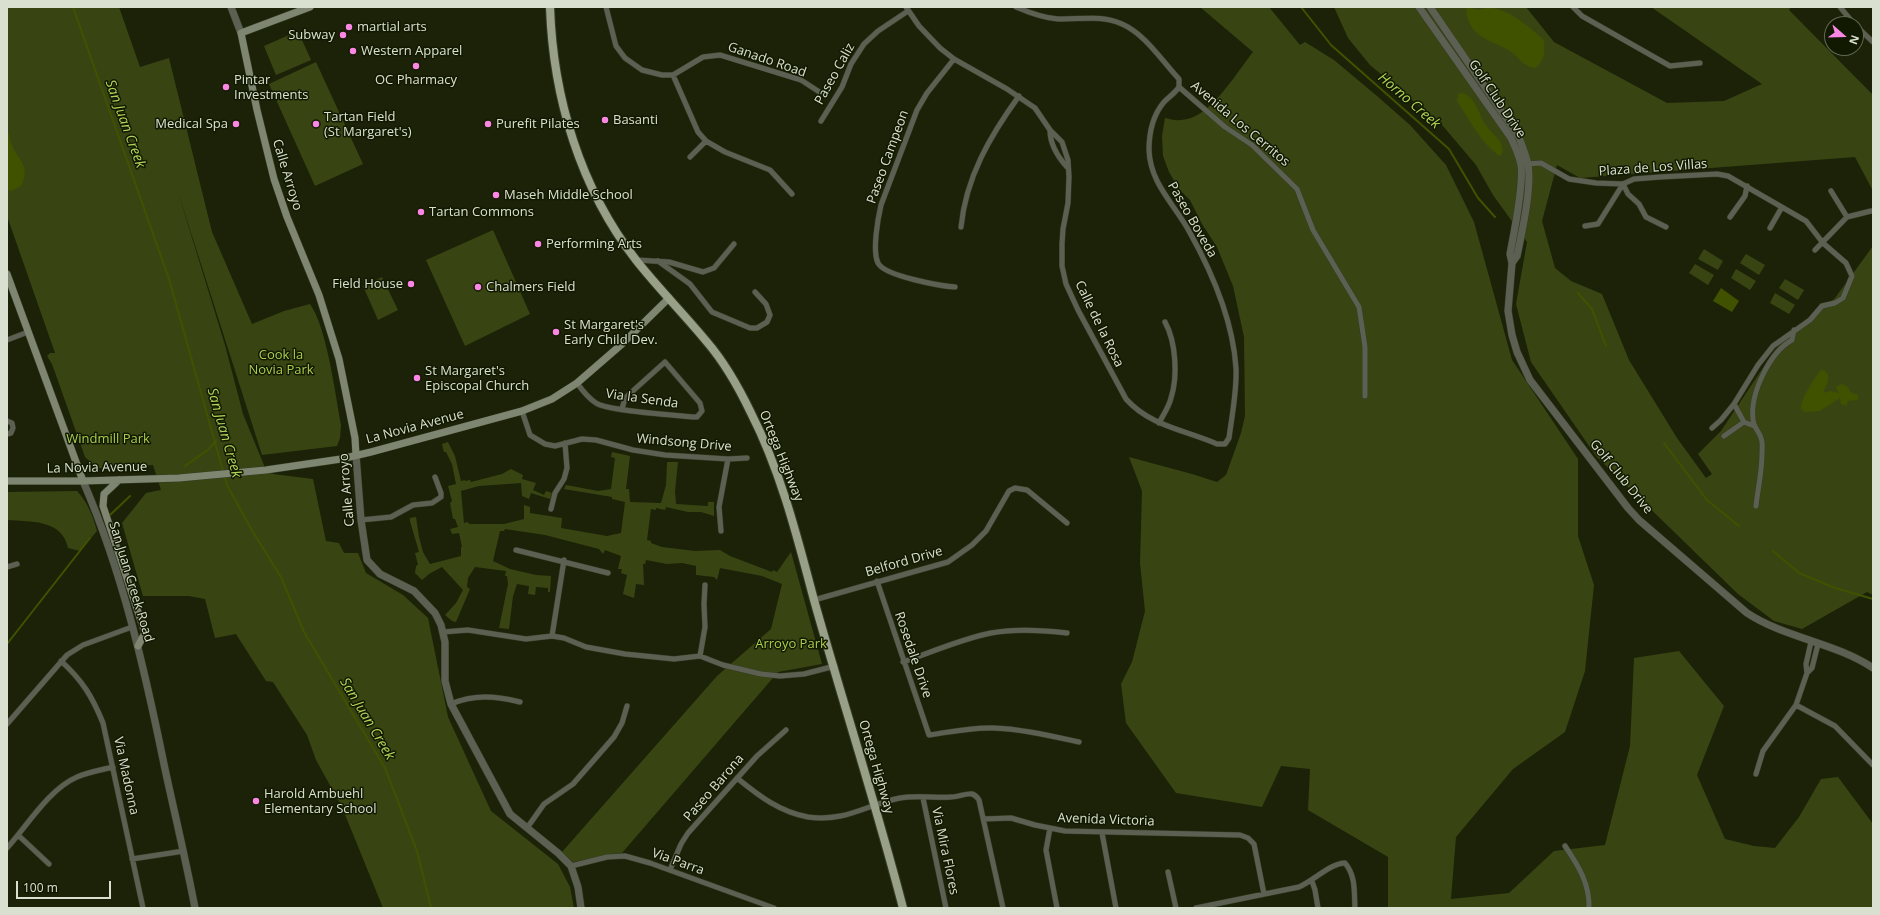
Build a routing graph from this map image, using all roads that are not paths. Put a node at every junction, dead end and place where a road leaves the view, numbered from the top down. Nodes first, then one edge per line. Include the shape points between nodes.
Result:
1 (231, 7) edge
2 (310, 7) edge
3 (550, 7) edge
4 (606, 7) edge
5 (1016, 7) edge
6 (1419, 7) edge
7 (1430, 7) edge
8 (1573, 7) edge
9 (1840, 7) edge
10 (907, 9) edge
11 (1848, 16) edge
12 (241, 34) junction
13 (1864, 34) edge
14 (1873, 42) edge
15 (954, 59) junction
16 (1700, 63) dead end
17 (673, 75) junction
18 (1179, 87) junction
19 (821, 93) dead end
20 (1019, 96) junction
21 (821, 121) dead end
22 (1050, 130) junction
23 (706, 141) junction
24 (690, 157) dead end
25 (1524, 165) junction
26 (1067, 167) junction
27 (1623, 184) junction
28 (1747, 186) junction
29 (1831, 191) dead end
30 (792, 194) dead end
31 (1782, 207) junction
32 (1870, 211) dead end
33 (1847, 217) junction
34 (1730, 218) dead end
35 (1585, 226) dead end
36 (961, 227) dead end
37 (1666, 227) dead end
38 (1770, 228) dead end
39 (1823, 243) junction
40 (734, 244) dead end
41 (1814, 250) dead end
42 (637, 260) junction
43 (658, 261) junction
44 (7, 274) edge
45 (955, 287) dead end
46 (755, 292) dead end
47 (669, 298) junction
48 (1165, 322) dead end
49 (1794, 330) junction
50 (28, 332) junction
51 (7, 340) edge
52 (577, 383) junction
53 (1365, 396) dead end
54 (1734, 404) junction
55 (622, 409) junction
56 (522, 411) junction
57 (7, 421) edge
58 (1744, 422) junction
59 (1159, 423) junction
60 (1754, 426) junction
61 (1712, 428) dead end
62 (7, 434) edge
63 (1724, 436) dead end
64 (565, 443) junction
65 (356, 455) junction
66 (747, 458) dead end
67 (728, 459) junction
68 (435, 477) dead end
69 (119, 480) junction
70 (7, 481) edge
71 (83, 481) junction
72 (1756, 506) dead end
73 (551, 509) dead end
74 (361, 520) junction
75 (1067, 523) dead end
76 (722, 531) dead end
77 (516, 550) dead end
78 (564, 560) junction
79 (17, 564) dead end
80 (7, 566) edge
81 (608, 573) dead end
82 (877, 581) junction
83 (705, 585) dead end
84 (814, 600) junction
85 (132, 627) junction
86 (443, 632) junction
87 (1067, 633) dead end
88 (552, 636) junction
89 (1815, 643) junction
90 (138, 646) junction
91 (700, 656) junction
92 (61, 661) junction
93 (903, 662) junction
94 (834, 666) junction
95 (1873, 668) edge
96 (520, 702) dead end
97 (451, 704) junction
98 (1796, 705) junction
99 (627, 706) dead end
100 (7, 724) edge
101 (786, 730) dead end
102 (1079, 742) dead end
103 (1873, 765) edge
104 (113, 767) junction
105 (1756, 774) dead end
106 (737, 778) junction
107 (923, 798) junction
108 (876, 806) junction
109 (983, 819) junction
110 (527, 828) junction
111 (1050, 828) junction
112 (1102, 833) junction
113 (18, 836) junction
114 (1565, 846) dead end
115 (7, 848) edge
116 (184, 850) junction
117 (132, 859) junction
118 (49, 864) dead end
119 (571, 866) junction
120 (670, 870) junction
121 (1168, 872) dead end
122 (1312, 881) junction
123 (1264, 894) junction
124 (143, 908) edge
125 (195, 908) edge
126 (581, 908) edge
127 (774, 908) edge
128 (903, 908) edge
129 (946, 908) edge
130 (1003, 908) edge
131 (1057, 908) edge
132 (1116, 908) edge
133 (1176, 908) edge
134 (1196, 908) edge
135 (1318, 908) edge
136 (1355, 908) edge
137 (1589, 908) edge

1 - 12 street, Calle Arroyo
2 - 12 main road
3 - 42 main road, Ortega Highway via 556,78 578,157 611,223
4 - 17 street via 616,46 625,58 642,70
5 - 18 street via 1057,19 1097,18 1122,24 1143,40 1179,79
6 - 25 street, Golf Club Drive via 1512,138
7 - 25 street, Golf Club Drive via 1519,137
8 - 16 street via 1582,16 1670,66
9 - 11 street
10 - 15 street, Calle de la Rosa via 925,33
10 - 21 street, Paseo Caliz via 864,44 851,64 836,99
12 - 65 main road, Calle Arroyo via 278,192 319,295 339,359
13 - 14 street
15 - 20 street, Calle de la Rosa
15 - 45 street, Paseo Campeon via 917,110 881,205 876,254 883,269 928,284
17 - 19 street, Ganado Road via 703,57 720,55 801,80
17 - 23 street via 698,132
18 - 53 street, Avenida Los Cerritos via 1215,119 1252,145 1298,189 1313,230 1359,307 1365,347
18 - 59 street, Paseo Boveda via 1164,102 1152,127 1149,152 1151,164 1161,190 1188,230 1217,290 1233,345 1235,391 1229,438 1225,444 1217,444
20 - 22 street, Calle de la Rosa via 1035,108
20 - 36 street via 987,143 965,199
22 - 26 street, Calle de la Rosa via 1053,147
22 - 26 street, Calle de la Rosa via 1062,142 1068,160
23 - 24 street
23 - 30 street via 725,152 770,170
25 - 27 street, Plaza de Los Villas via 1544,164 1574,181
25 - 89 street, Golf Club Drive via 1510,254 1512,263 1508,311 1517,352 1530,380 1639,520 1747,613 1763,623
26 - 59 street, Calle de la Rosa via 1069,191 1062,244 1062,266 1066,284 1126,399 1139,412
27 - 28 street, Plaza de Los Villas via 1634,179 1717,174 1728,176
27 - 35 street via 1598,224
27 - 37 street via 1646,217
28 - 31 street, Plaza de Los Villas
28 - 34 street via 1745,196
29 - 33 street
31 - 38 street
31 - 39 street, Plaza de Los Villas via 1808,223
32 - 33 street
33 - 39 street
39 - 41 street
39 - 49 street, Plaza de Los Villas via 1846,263 1852,276 1843,298 1835,304 1822,306 1810,320
40 - 43 street via 714,268 703,272
42 - 43 street
42 - 47 main road, Ortega Highway
43 - 46 street via 690,284 712,312 750,328 757,328 767,322 770,315 766,304
44 - 50 main road, San Juan Creek Road
47 - 52 main road, La Novia Avenue
47 - 84 main road, Ortega Highway via 720,358 751,412 772,458 791,514
48 - 59 street via 1170,330 1175,367 1171,398
49 - 54 street via 1764,356
49 - 60 street via 1792,340 1780,349 1767,366 1756,395 1752,417
50 - 51 street
50 - 71 main road, San Juan Creek Road
52 - 55 street, Via la Senda via 595,403
52 - 56 main road, La Novia Avenue via 552,399
54 - 58 street
54 - 61 street
55 - 55 street, Via la Senda via 697,417 702,410 700,403 665,362 625,398
56 - 64 street, Windsong Drive via 530,435 555,446
56 - 65 main road, La Novia Avenue
57 - 62 street via 12,423 13,428 11,433
58 - 60 street
58 - 63 street
60 - 72 street via 1761,438 1762,453
64 - 67 street, Windsong Drive via 582,439 596,440 647,453
64 - 73 street via 566,474
65 - 69 main road, La Novia Avenue via 253,471 179,478
65 - 74 street, Calle Arroyo
66 - 67 street, Windsong Drive
67 - 76 street via 719,507
68 - 74 street via 441,493 438,500 413,505 391,516
69 - 71 main road, La Novia Avenue
69 - 90 main road via 104,494 103,506 145,633
70 - 71 main road, La Novia Avenue
71 - 85 street, San Juan Creek Road via 114,563
74 - 86 street, Calle Arroyo via 367,560 380,574 420,596 435,613
75 - 82 street, Belford Drive via 1027,490 1015,488 1009,492 986,531 948,562
77 - 78 street
78 - 81 street
78 - 88 street
79 - 80 street
82 - 84 street, Belford Drive
82 - 93 street, Rosedale Drive
83 - 91 street via 705,628
84 - 94 main road, Ortega Highway
85 - 90 street, San Juan Creek Road
85 - 92 street via 83,645
86 - 88 street via 468,630 526,639
86 - 97 street, Calle Arroyo via 446,681
87 - 93 street via 1037,630 990,633
88 - 91 street via 564,638 586,648 631,655 674,659
89 - 95 street, Golf Club Drive
89 - 98 street via 1812,668 1807,674
90 - 116 street, San Juan Creek Road
91 - 94 street via 731,667 780,676 804,674
92 - 100 street
92 - 104 street, Via Madonna via 92,696 103,722
93 - 102 street, Rosedale Drive via 929,735 993,728 1024,731
94 - 108 main road, Ortega Highway
96 - 97 street via 483,696
97 - 110 street, Calle Arroyo via 510,814
98 - 103 street via 1835,726
98 - 105 street via 1763,751
99 - 110 street via 614,737 572,784 544,804
101 - 106 street, Paseo Barona
104 - 113 street via 76,777 65,784 53,794
104 - 117 street, Via Madonna
106 - 108 street via 770,803 808,817 839,817
106 - 120 street, Paseo Barona via 688,833
107 - 108 street via 902,798
107 - 109 street via 976,795
107 - 129 street, Via Mira Flores
108 - 128 main road, Ortega Highway
109 - 111 street, Avenida Victoria via 1011,818
109 - 130 street
110 - 119 street, Calle Arroyo
111 - 112 street, Avenida Victoria
111 - 131 street via 1046,850
112 - 123 street, Avenida Victoria via 1240,835 1248,838 1254,844
112 - 132 street
113 - 115 street
113 - 118 street
114 - 137 street via 1583,874
116 - 117 street
116 - 125 street, San Juan Creek Road
117 - 124 street, Via Madonna
119 - 120 street, Via Parra via 607,857 625,856
119 - 126 street
120 - 127 street, Via Parra
121 - 133 street
122 - 123 street via 1294,888
122 - 135 street
122 - 136 street via 1338,863 1345,864 1351,870
123 - 134 street

